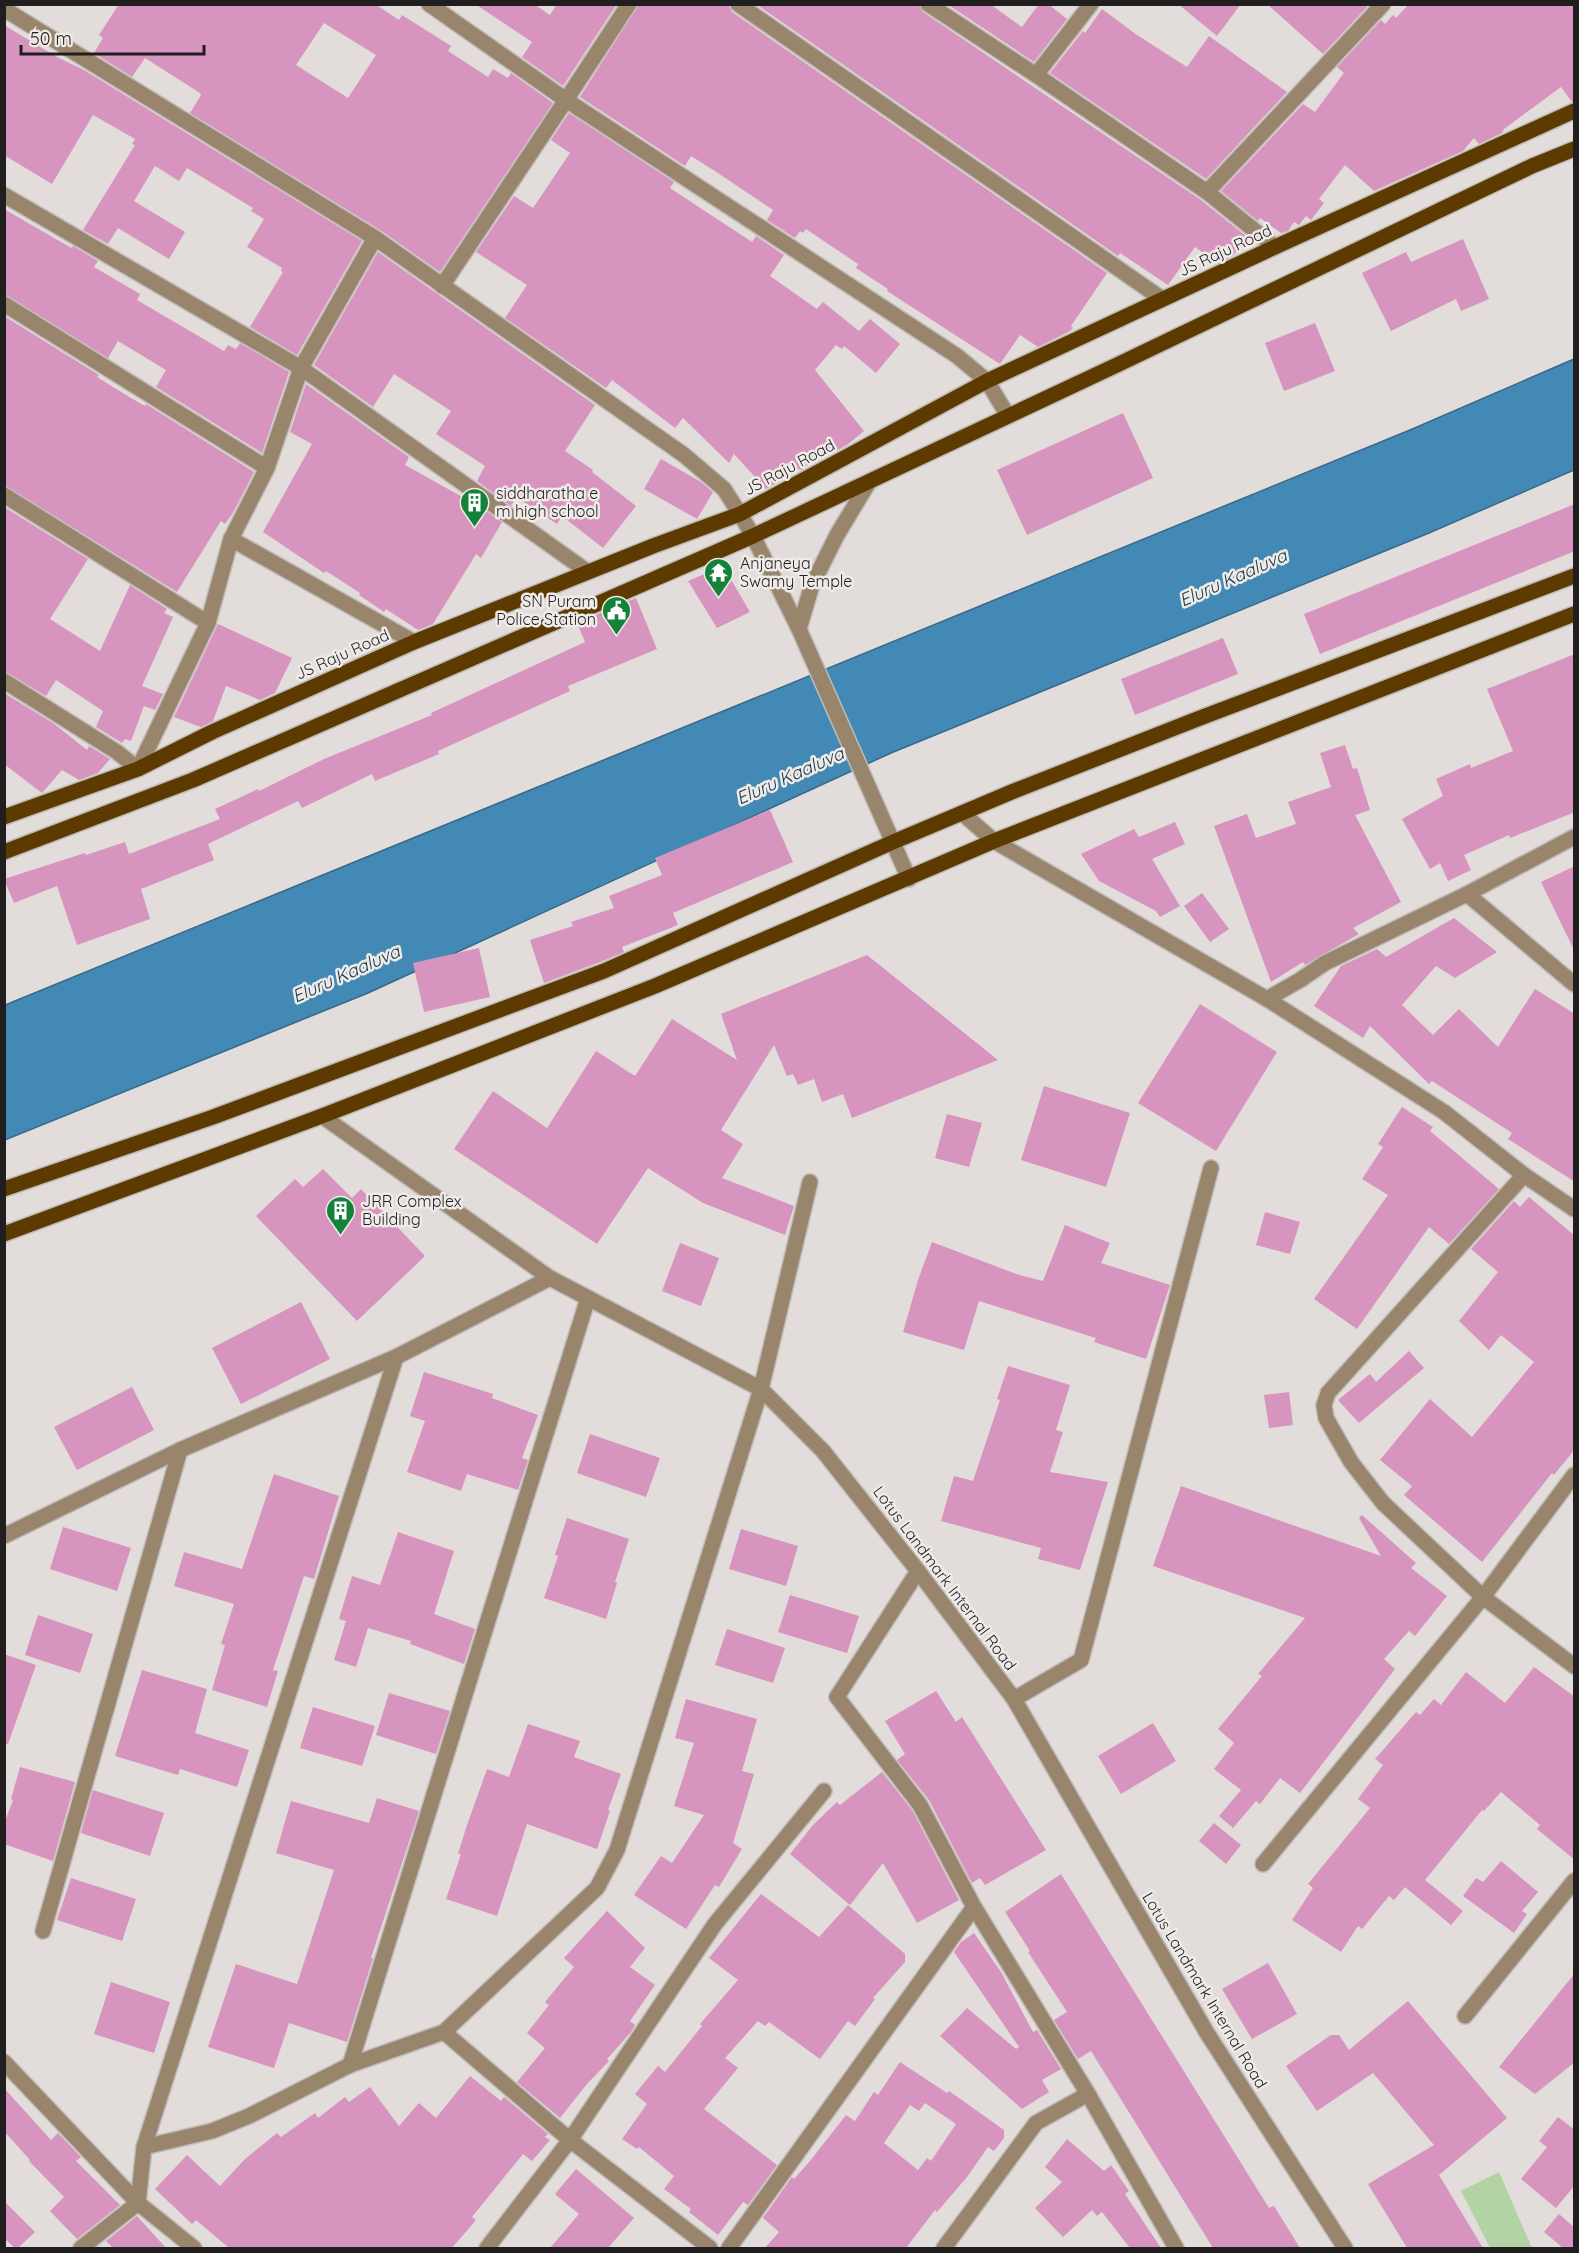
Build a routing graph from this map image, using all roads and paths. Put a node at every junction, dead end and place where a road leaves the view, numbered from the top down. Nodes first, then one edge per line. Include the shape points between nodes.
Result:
1 (429, 4) edge
2 (628, 4) edge
3 (738, 4) edge
4 (928, 4) edge
5 (1091, 4) edge
6 (1383, 4) edge
7 (4, 9) edge
8 (1036, 75) junction
9 (566, 100) junction
10 (1575, 111) edge
11 (1575, 149) edge
12 (1207, 192) junction
13 (4, 195) edge
14 (375, 238) junction
15 (1275, 247) junction
16 (442, 286) junction
17 (1162, 299) junction
18 (4, 304) edge
19 (301, 368) junction
20 (987, 381) junction
21 (1008, 416) junction
22 (267, 468) junction
23 (869, 482) junction
24 (4, 495) edge
25 (740, 514) junction
26 (753, 536) junction
27 (231, 539) junction
28 (588, 572) junction
29 (1575, 576) edge
30 (1575, 614) edge
31 (208, 623) junction
32 (799, 628) junction
33 (414, 642) junction
34 (4, 681) edge
35 (138, 769) junction
36 (962, 813) junction
37 (4, 817) edge
38 (1575, 837) edge
39 (994, 841) junction
40 (893, 842) junction
41 (4, 852) edge
42 (909, 879) junction
43 (1467, 894) junction
44 (1575, 984) edge
45 (1267, 999) junction
46 (322, 1116) junction
47 (1211, 1168) dead end
48 (1524, 1175) junction
49 (810, 1182) dead end
50 (4, 1189) edge
51 (1575, 1209) edge
52 (4, 1234) edge
53 (550, 1278) junction
54 (588, 1298) junction
55 (396, 1357) junction
56 (761, 1389) junction
57 (180, 1450) junction
58 (1575, 1475) edge
59 (4, 1536) edge
60 (918, 1571) junction
61 (1483, 1598) junction
62 (1575, 1666) edge
63 (1014, 1699) junction
64 (824, 1791) dead end
65 (1263, 1864) dead end
66 (1575, 1881) edge
67 (974, 1907) junction
68 (43, 1931) dead end
69 (1465, 2016) dead end
70 (444, 2032) junction
71 (4, 2062) edge
72 (350, 2065) junction
73 (1088, 2094) junction
74 (570, 2140) junction
75 (144, 2147) junction
76 (138, 2203) junction
77 (81, 2248) edge
78 (194, 2248) edge
79 (487, 2248) edge
80 (710, 2248) edge
81 (729, 2248) edge
82 (944, 2248) edge
83 (1176, 2248) edge
84 (1345, 2248) edge

1 - 9 street
2 - 9 street
3 - 17 street
4 - 8 street
5 - 8 street
6 - 12 street
7 - 14 street
8 - 12 street
9 - 16 street
9 - 20 street via 957,356
10 - 15 main road, JS Raju Road
11 - 21 main road
12 - 15 street
13 - 19 street
14 - 16 street
14 - 19 street
15 - 17 main road, JS Raju Road
16 - 25 street via 684,455 724,489
17 - 20 main road, JS Raju Road
18 - 22 street
19 - 22 street
19 - 28 street
20 - 21 street
20 - 25 main road, JS Raju Road
21 - 23 main road
22 - 27 street
23 - 26 main road
23 - 32 street via 812,585
24 - 31 street
25 - 26 street
25 - 28 main road, JS Raju Road
26 - 32 street
26 - 41 main road via 193,780
27 - 31 street
27 - 33 street
28 - 33 main road, JS Raju Road
29 - 36 main road
30 - 39 main road
31 - 35 street
32 - 40 street
33 - 35 main road, JS Raju Road
34 - 35 street
35 - 37 main road, JS Raju Road
36 - 39 street
36 - 40 main road
38 - 43 street
39 - 42 main road
39 - 45 street
40 - 42 street
40 - 50 main road via 604,971 213,1117
42 - 46 main road via 655,986
43 - 44 street
43 - 45 street via 1325,963
45 - 48 street via 1444,1112
46 - 52 main road
46 - 53 street, Lotus Landmark Internal Road
47 - 63 street via 1081,1660
48 - 51 street
48 - 61 street via 1328,1393 1324,1405 1326,1418 1351,1462 1383,1503
49 - 56 street
53 - 54 street, Lotus Landmark Internal Road
53 - 55 street
54 - 56 street, Lotus Landmark Internal Road
54 - 72 street
55 - 57 street
55 - 75 street
56 - 60 street, Lotus Landmark Internal Road via 823,1451
56 - 70 street via 617,1850 597,1888
57 - 59 street
57 - 68 street
58 - 61 street
60 - 63 street, Lotus Landmark Internal Road
60 - 67 street via 837,1697 920,1805
61 - 62 street
61 - 65 street
63 - 84 street, Lotus Landmark Internal Road via 1207,2033
64 - 74 street via 715,1924
66 - 69 street
67 - 73 street
67 - 81 street
70 - 72 street
70 - 74 street
71 - 76 street
72 - 75 street via 212,2131
73 - 82 street via 1036,2123
73 - 83 street
74 - 79 street
74 - 80 street
75 - 76 street
76 - 77 street
76 - 78 street

